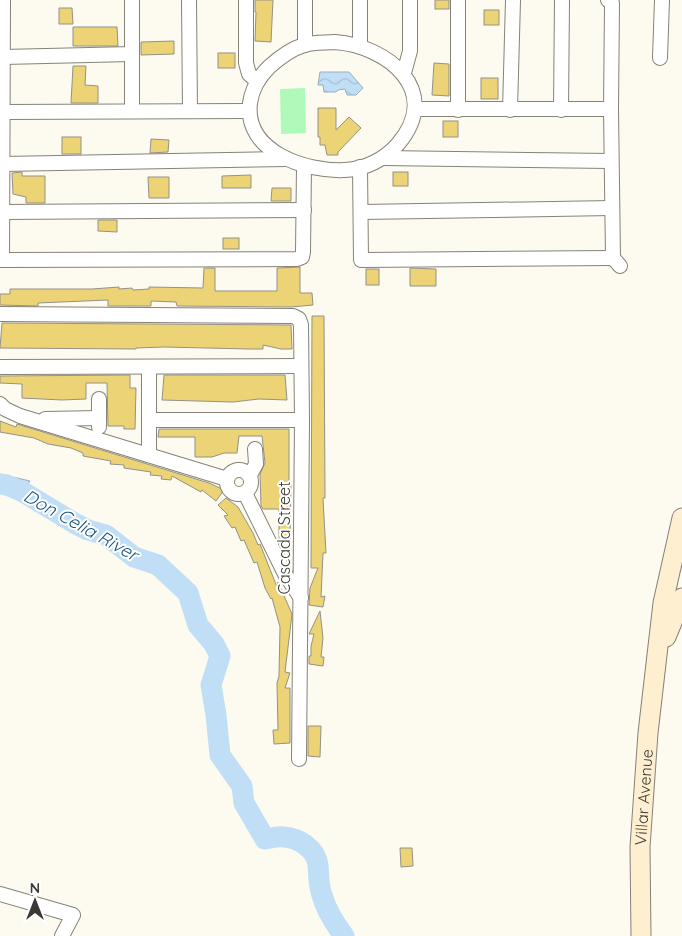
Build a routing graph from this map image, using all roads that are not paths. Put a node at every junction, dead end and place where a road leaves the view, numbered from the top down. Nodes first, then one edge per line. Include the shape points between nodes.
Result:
1 (3, 0) edge
2 (132, 0) edge
3 (189, 0) edge
4 (246, 0) edge
5 (305, 0) edge
6 (360, 0) edge
7 (410, 0) edge
8 (458, 0) edge
9 (513, 0) edge
10 (562, 0) edge
11 (608, 0) edge
12 (662, 0) edge
13 (305, 45) junction
14 (360, 46) junction
15 (132, 54) junction
16 (3, 57) junction
17 (660, 58) dead end
18 (404, 73) junction
19 (257, 81) junction
20 (415, 109) junction
21 (611, 109) junction
22 (132, 110) junction
23 (458, 110) junction
24 (510, 110) junction
25 (561, 110) junction
26 (190, 111) junction
27 (249, 111) junction
28 (2, 112) junction
29 (383, 158) junction
30 (287, 159) junction
31 (611, 161) junction
32 (2, 164) junction
33 (304, 166) junction
34 (360, 167) junction
35 (612, 208) junction
36 (304, 210) junction
37 (2, 212) junction
38 (361, 212) junction
39 (0, 314) edge
40 (301, 366) junction
41 (0, 367) edge
42 (149, 367) junction
43 (99, 399) dead end
44 (0, 404) edge
45 (99, 418) junction
46 (30, 419) junction
47 (149, 420) junction
48 (302, 420) junction
49 (99, 440) junction
50 (256, 449) dead end
51 (149, 455) junction
52 (250, 475) junction
53 (227, 479) junction
54 (245, 493) junction
55 (682, 518) edge
56 (301, 598) junction
57 (682, 598) edge
58 (658, 659) junction
59 (299, 759) dead end
60 (0, 894) edge
61 (62, 936) edge
62 (641, 936) edge

1 - 16 street
2 - 15 street
3 - 26 street
4 - 19 street via 246,63 249,74
5 - 13 street
6 - 14 street
7 - 18 street via 410,51
8 - 23 street
9 - 24 street
10 - 25 street
11 - 21 street via 612,3
12 - 17 street
13 - 14 street via 334,42
13 - 19 street via 287,53
14 - 18 street via 381,55
15 - 16 street
15 - 22 street
16 - 28 street
18 - 20 street via 413,92
19 - 27 street
20 - 23 street
20 - 29 street via 401,140
21 - 25 street
21 - 31 street
22 - 26 street
22 - 28 street
23 - 24 street
24 - 25 street
26 - 27 street
27 - 30 street via 259,137 270,149
28 - 32 street
29 - 31 street
29 - 34 street
30 - 32 street
30 - 33 street
31 - 35 street
32 - 37 street
33 - 34 street via 334,170
33 - 36 street
34 - 38 street
35 - 38 street
35 - 38 street via 616,262 361,260
36 - 37 street
36 - 37 street via 303,252 297,259 2,260
39 - 40 street, Cascada Street via 293,316 299,319 301,326
40 - 42 street
40 - 48 street, Cascada Street
41 - 42 street
42 - 47 street
43 - 45 street
44 - 46 street
45 - 46 street
45 - 49 street
46 - 49 street
47 - 48 street
47 - 51 street
48 - 56 street, Cascada Street
49 - 51 street
50 - 52 street via 256,464
51 - 53 street
52 - 53 street via 239,470 231,472
52 - 54 street via 252,483
53 - 54 street via 230,491
54 - 56 street via 284,574
55 - 58 street, Villar Avenue via 664,603
56 - 59 street, Cascada Street
57 - 58 street, Villar Avenue
58 - 62 street, Villar Avenue via 648,733 640,847
60 - 61 street via 73,915

